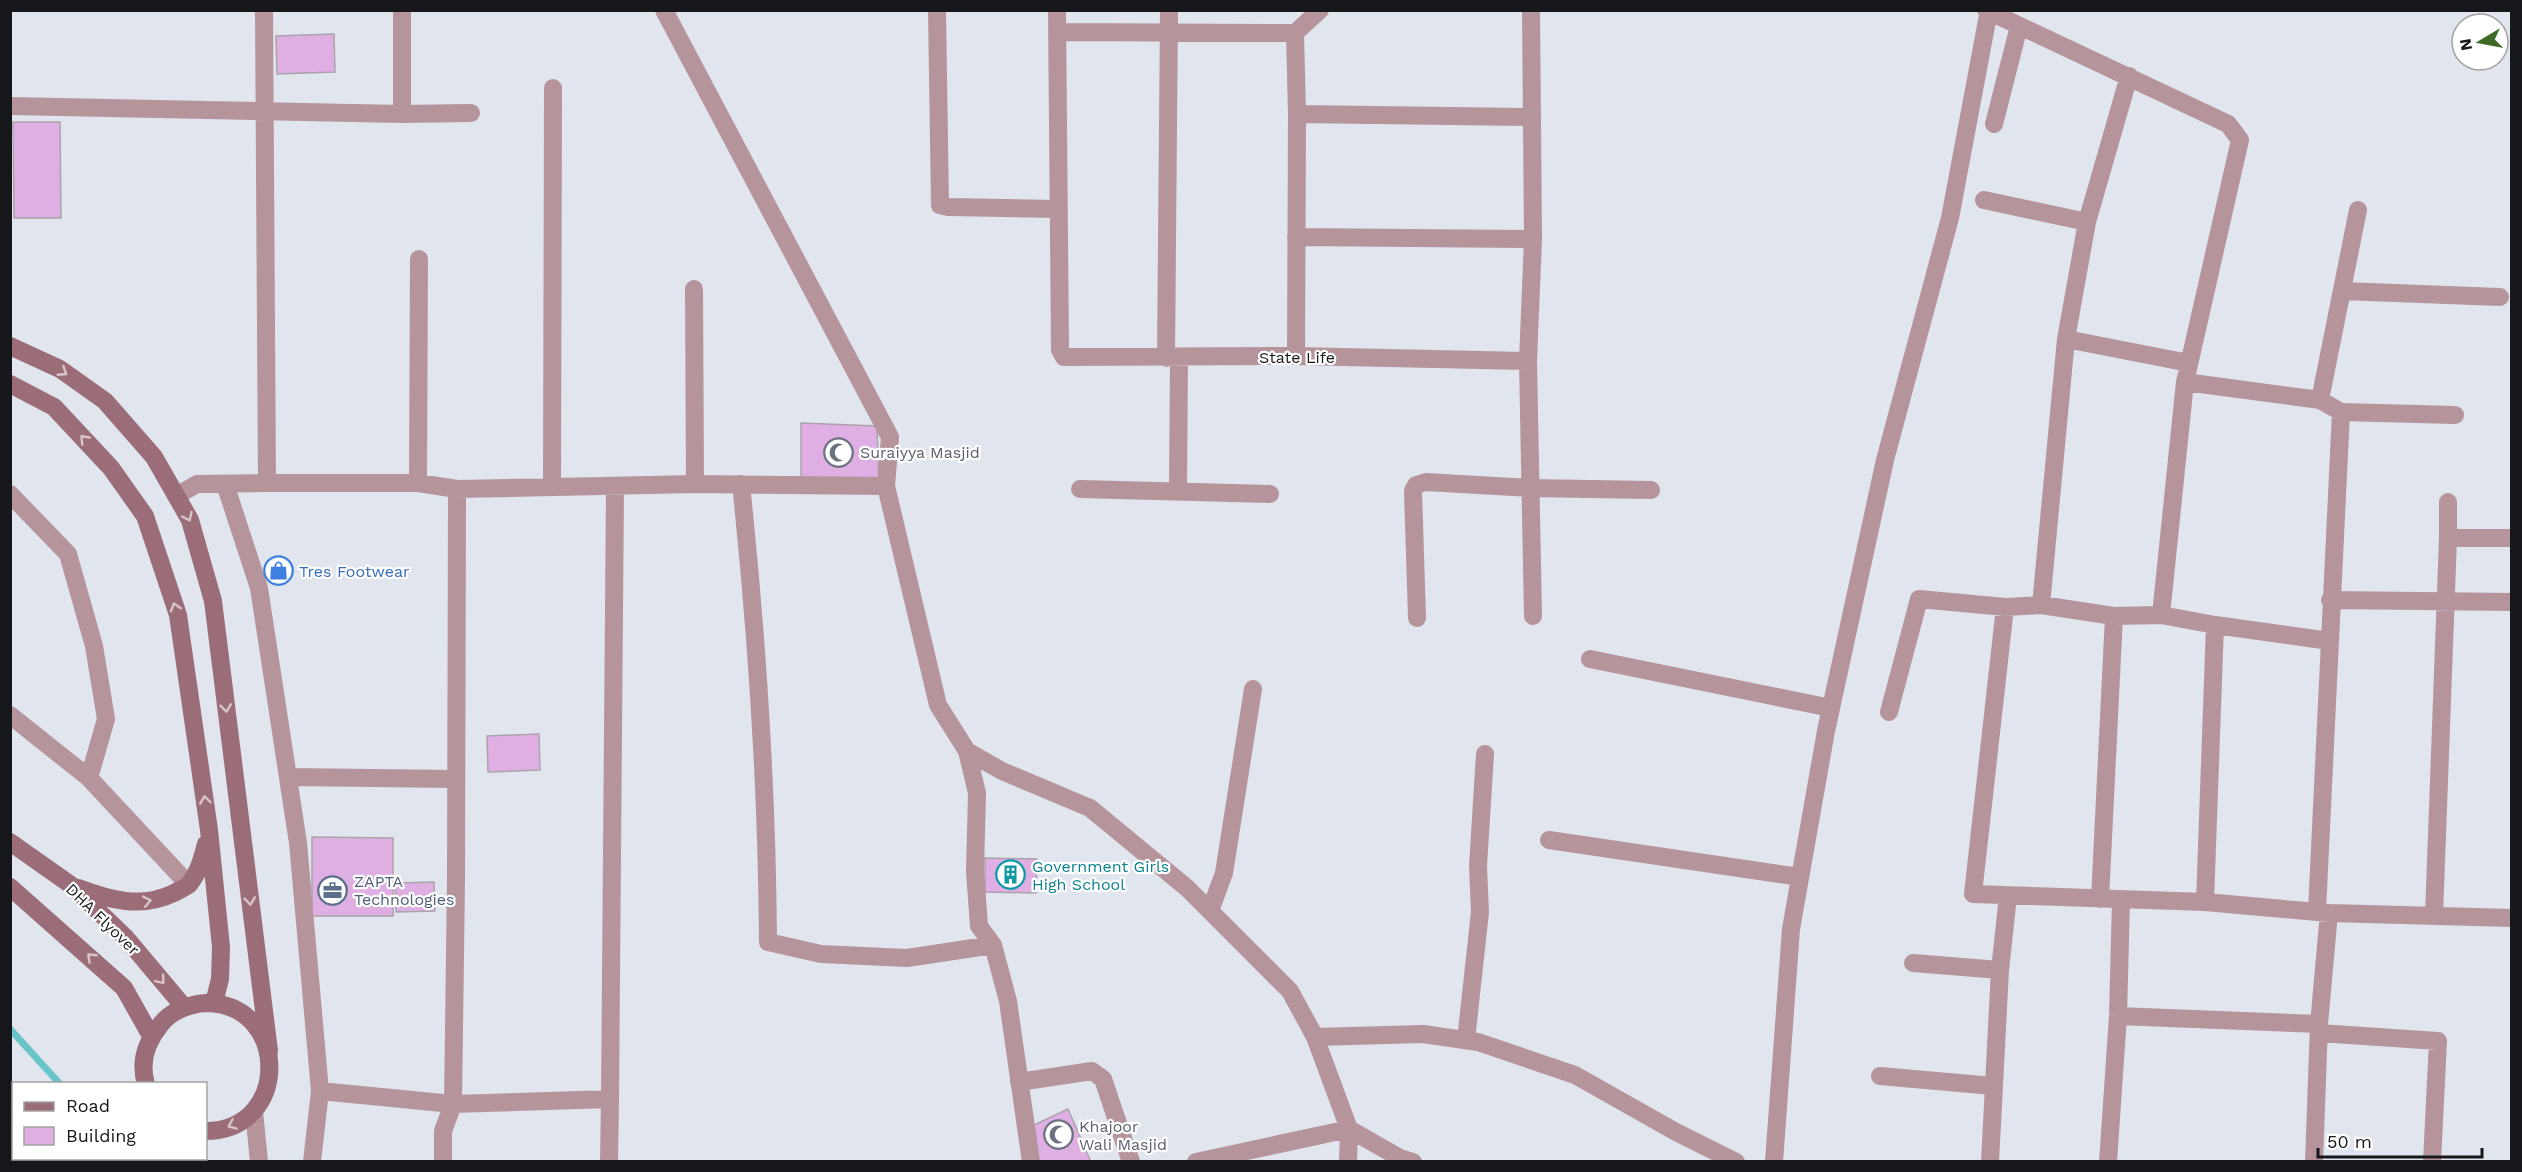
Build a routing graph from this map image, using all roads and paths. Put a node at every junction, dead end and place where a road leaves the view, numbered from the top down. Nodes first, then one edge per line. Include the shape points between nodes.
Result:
1 (264, 10) edge
2 (402, 10) edge
3 (664, 10) edge
4 (936, 10) edge
5 (1057, 10) edge
6 (1169, 10) edge
7 (1320, 10) edge
8 (1531, 10) edge
9 (1988, 11) edge
10 (2019, 26) junction
11 (1057, 32) junction
12 (1295, 33) junction
13 (1168, 34) junction
14 (2128, 76) junction
15 (553, 88) dead end
16 (10, 106) edge
17 (266, 111) junction
18 (471, 113) dead end
19 (402, 114) junction
20 (1297, 114) junction
21 (1532, 117) junction
22 (1994, 124) dead end
23 (1984, 200) dead end
24 (1059, 209) junction
25 (2358, 210) dead end
26 (2087, 222) junction
27 (1296, 237) junction
28 (1533, 239) junction
29 (419, 259) dead end
30 (694, 289) dead end
31 (2342, 291) junction
32 (2499, 297) dead end
33 (2066, 339) junction
34 (10, 346) edge
35 (1296, 356) junction
36 (1173, 358) junction
37 (1528, 361) junction
38 (2189, 363) junction
39 (2185, 382) junction
40 (10, 384) edge
41 (2320, 400) junction
42 (2341, 412) junction
43 (2455, 415) dead end
44 (267, 483) junction
45 (418, 483) junction
46 (225, 484) junction
47 (696, 484) junction
48 (741, 484) junction
49 (886, 486) junction
50 (552, 487) junction
51 (615, 487) junction
52 (1529, 488) junction
53 (457, 489) junction
54 (1080, 489) dead end
55 (1178, 490) junction
56 (1651, 490) dead end
57 (10, 494) edge
58 (1270, 494) dead end
59 (176, 496) junction
60 (2448, 502) dead end
61 (2448, 538) junction
62 (2511, 538) edge
63 (2330, 600) junction
64 (2511, 602) edge
65 (2446, 603) junction
66 (2041, 605) junction
67 (2005, 607) junction
68 (2161, 615) junction
69 (1533, 616) dead end
70 (2114, 616) junction
71 (1417, 618) dead end
72 (2215, 625) junction
73 (2330, 641) junction
74 (1590, 659) dead end
75 (1253, 689) dead end
76 (1831, 708) junction
77 (1889, 712) dead end
78 (10, 715) edge
79 (967, 751) junction
80 (1485, 754) dead end
81 (289, 777) junction
82 (89, 778) junction
83 (456, 779) junction
84 (209, 830) junction
85 (1549, 840) dead end
86 (10, 842) edge
87 (1800, 877) junction
88 (71, 885) junction
89 (189, 885) junction
90 (10, 887) edge
91 (2008, 896) junction
92 (2100, 899) junction
93 (2121, 900) junction
94 (2205, 902) junction
95 (1210, 911) junction
96 (2323, 912) junction
97 (2434, 916) junction
98 (2511, 918) edge
99 (993, 945) junction
100 (1913, 963) dead end
101 (2000, 970) junction
102 (214, 1003) junction
103 (184, 1007) junction
104 (2118, 1016) junction
105 (2319, 1028) junction
106 (151, 1036) junction
107 (1315, 1036) junction
108 (1466, 1040) junction
109 (269, 1051) junction
110 (1880, 1076) dead end
111 (146, 1082) edge
112 (1019, 1082) junction
113 (1993, 1086) junction
114 (320, 1091) junction
115 (610, 1099) junction
116 (453, 1104) junction
117 (254, 1111) junction
118 (1349, 1129) junction
119 (207, 1131) edge
120 (259, 1161) edge
121 (312, 1161) edge
122 (443, 1161) edge
123 (609, 1161) edge
124 (1031, 1161) edge
125 (1131, 1161) edge
126 (1196, 1161) edge
127 (1348, 1161) edge
128 (1413, 1161) edge
129 (1736, 1161) edge
130 (1774, 1161) edge
131 (1990, 1161) edge
132 (2108, 1161) edge
133 (2314, 1161) edge
134 (2432, 1161) edge

1 - 17 street
2 - 19 street
3 - 49 street via 890,437
4 - 24 street via 940,205
5 - 11 street, State Life
6 - 13 street
7 - 12 street
8 - 21 street
9 - 10 street
9 - 76 street via 1950,218 1884,460
10 - 14 street
10 - 22 street
11 - 13 street
11 - 24 street, State Life
12 - 13 street
12 - 20 street
13 - 36 street
14 - 26 street
14 - 38 street via 2228,124 2240,140
15 - 50 street
16 - 17 street
17 - 19 street
17 - 44 street
18 - 19 street
20 - 21 street
20 - 27 street
21 - 28 street
23 - 26 street
24 - 36 street, State Life via 1060,350 1064,357
25 - 31 street
26 - 33 street
27 - 28 street
27 - 35 street
28 - 37 street
29 - 45 street
30 - 47 street
31 - 32 street
31 - 41 street
33 - 38 street
33 - 66 street
34 -> 59 main road via 60,369 105,401 154,457
35 - 36 street, State Life
35 - 37 street, State Life
36 - 55 street
37 - 52 street
38 - 39 street
39 - 41 street
39 - 68 street
84 -> 40 main road via 178,615 145,516 111,468 54,407
41 - 42 street
42 - 43 street
42 - 63 street
44 - 45 street
44 - 46 street
45 - 53 street
46 - 59 street via 198,484
46 - 81 street via 259,588
47 - 48 street
47 - 51 street
48 - 49 street
48 - 99 street via 755,617 768,942 821,954 907,958
49 - 79 street via 938,705
50 - 51 street
50 - 53 street
51 - 115 street
52 - 56 street
52 - 69 street
52 - 71 street via 1426,482 1416,485 1413,491
53 - 83 street
54 - 55 street
55 - 58 street
57 - 82 street via 68,554 75,577 94,646 106,719
59 -> 109 main road via 190,520 213,601
60 - 61 street
61 - 62 street
61 - 65 street
63 - 65 street
63 - 73 street
64 - 65 street
65 - 97 street
66 - 67 street
66 - 70 street
67 - 77 street via 1919,599
67 - 91 street via 1973,894
68 - 70 street
68 - 72 street
70 - 92 street
72 - 73 street
72 - 94 street
73 - 96 street
74 - 76 street
75 - 95 street via 1224,873
76 - 87 street
78 - 82 street
79 - 95 street via 1002,771 1090,808
79 - 99 street via 977,793 975,871 979,926
80 - 108 street via 1478,866 1480,912
81 - 83 street
81 - 114 street
82 - 89 street
83 - 116 street
84 - 89 main road via 200,867
84 - 102 main road via 221,947
85 - 87 street
86 - 88 main road, DHA Flyover
87 - 130 street via 1791,929
88 -> 89 main road via 110,900 134,903 166,897
88 -> 103 main road, DHA Flyover via 126,938
106 -> 90 main road via 124,988
91 - 92 street
91 - 101 street
92 - 93 street
93 - 94 street
93 - 104 street
94 - 96 street
95 - 107 street via 1290,991
96 - 97 street
96 - 105 street
97 - 98 street
99 - 112 street via 1008,1000
100 - 101 street
101 - 113 street
102 - 103 main road
102 - 109 main road via 238,1011 258,1028
103 - 106 main road via 165,1018
104 - 105 street
104 - 132 street
105 - 133 street
105 - 134 street via 2438,1041
106 - 111 main road via 144,1055
107 - 108 street via 1423,1035
107 - 118 street
108 - 129 street via 1575,1075
109 - 117 main road via 271,1072 265,1094
110 - 113 street
112 - 124 street
112 - 125 street via 1092,1071 1103,1079
113 - 131 street
114 - 116 street
114 - 121 street
115 - 116 street
115 - 123 street
116 - 122 street via 443,1131
117 -> 119 main road via 237,1124
117 - 120 street
118 - 126 street
118 - 127 street
118 - 128 street via 1400,1158

